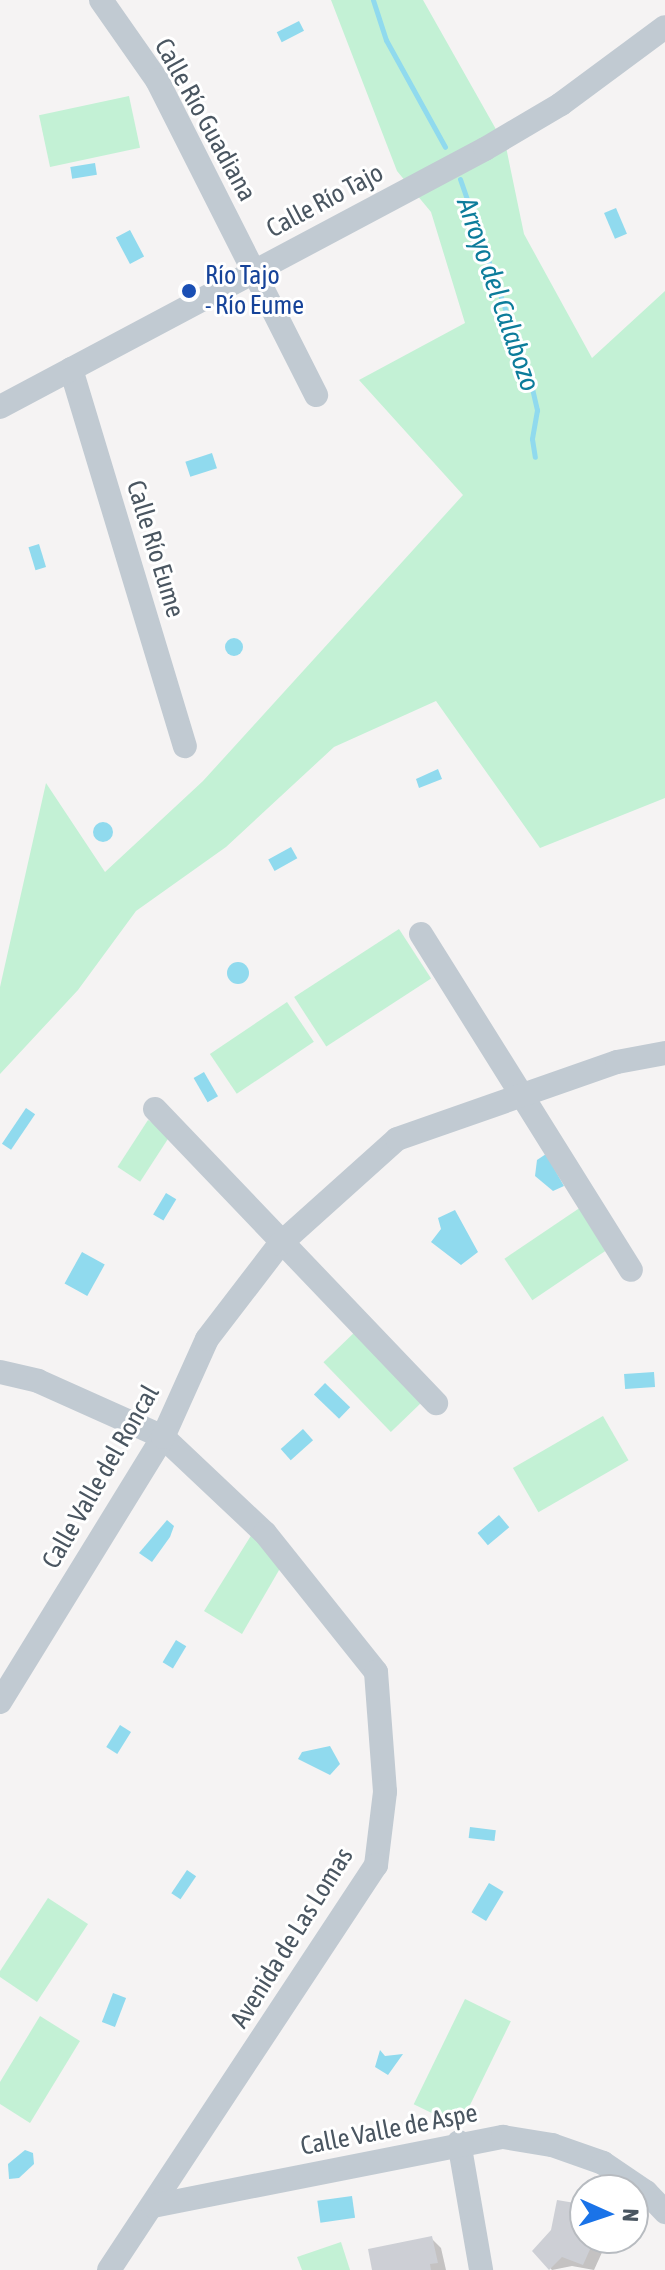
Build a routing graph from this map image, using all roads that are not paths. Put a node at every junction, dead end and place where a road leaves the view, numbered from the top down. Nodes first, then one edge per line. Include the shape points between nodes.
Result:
1 (101, 0) edge
2 (665, 27) edge
3 (254, 271) junction
4 (71, 369) junction
5 (316, 395) dead end
6 (0, 407) edge
7 (185, 746) dead end
8 (421, 934) dead end
9 (665, 1053) edge
10 (520, 1093) junction
11 (155, 1109) dead end
12 (280, 1244) junction
13 (631, 1270) dead end
14 (0, 1372) edge
15 (436, 1403) dead end
16 (163, 1437) junction
17 (0, 1702) edge
18 (459, 2142) junction
19 (153, 2206) junction
20 (665, 2212) edge
21 (109, 2270) edge
22 (481, 2270) edge

1 - 3 street, Calle Río Guadiana via 157,80
2 - 3 street, Calle Río Tajo via 561,104
3 - 4 street, Calle Río Tajo
3 - 5 street, Calle Río Guadiana
4 - 6 street, Calle Río Tajo
4 - 7 street, Calle Río Eume
8 - 10 street
9 - 10 street, Calle Valle del Roncal via 617,1062
10 - 12 street, Calle Valle del Roncal via 397,1139
10 - 13 street
11 - 12 street
12 - 15 street
12 - 16 street, Calle Valle del Roncal via 207,1339
14 - 16 street, Avenida de Las Lomas via 38,1381
16 - 17 street, Calle Valle del Roncal
16 - 19 street, Avenida de Las Lomas via 265,1533 376,1672 385,1792 376,1865
18 - 19 street, Calle Valle de Aspe
18 - 20 street, Calle Valle de Aspe via 503,2137 552,2145 603,2163
18 - 22 street
19 - 21 street, Avenida de Las Lomas

